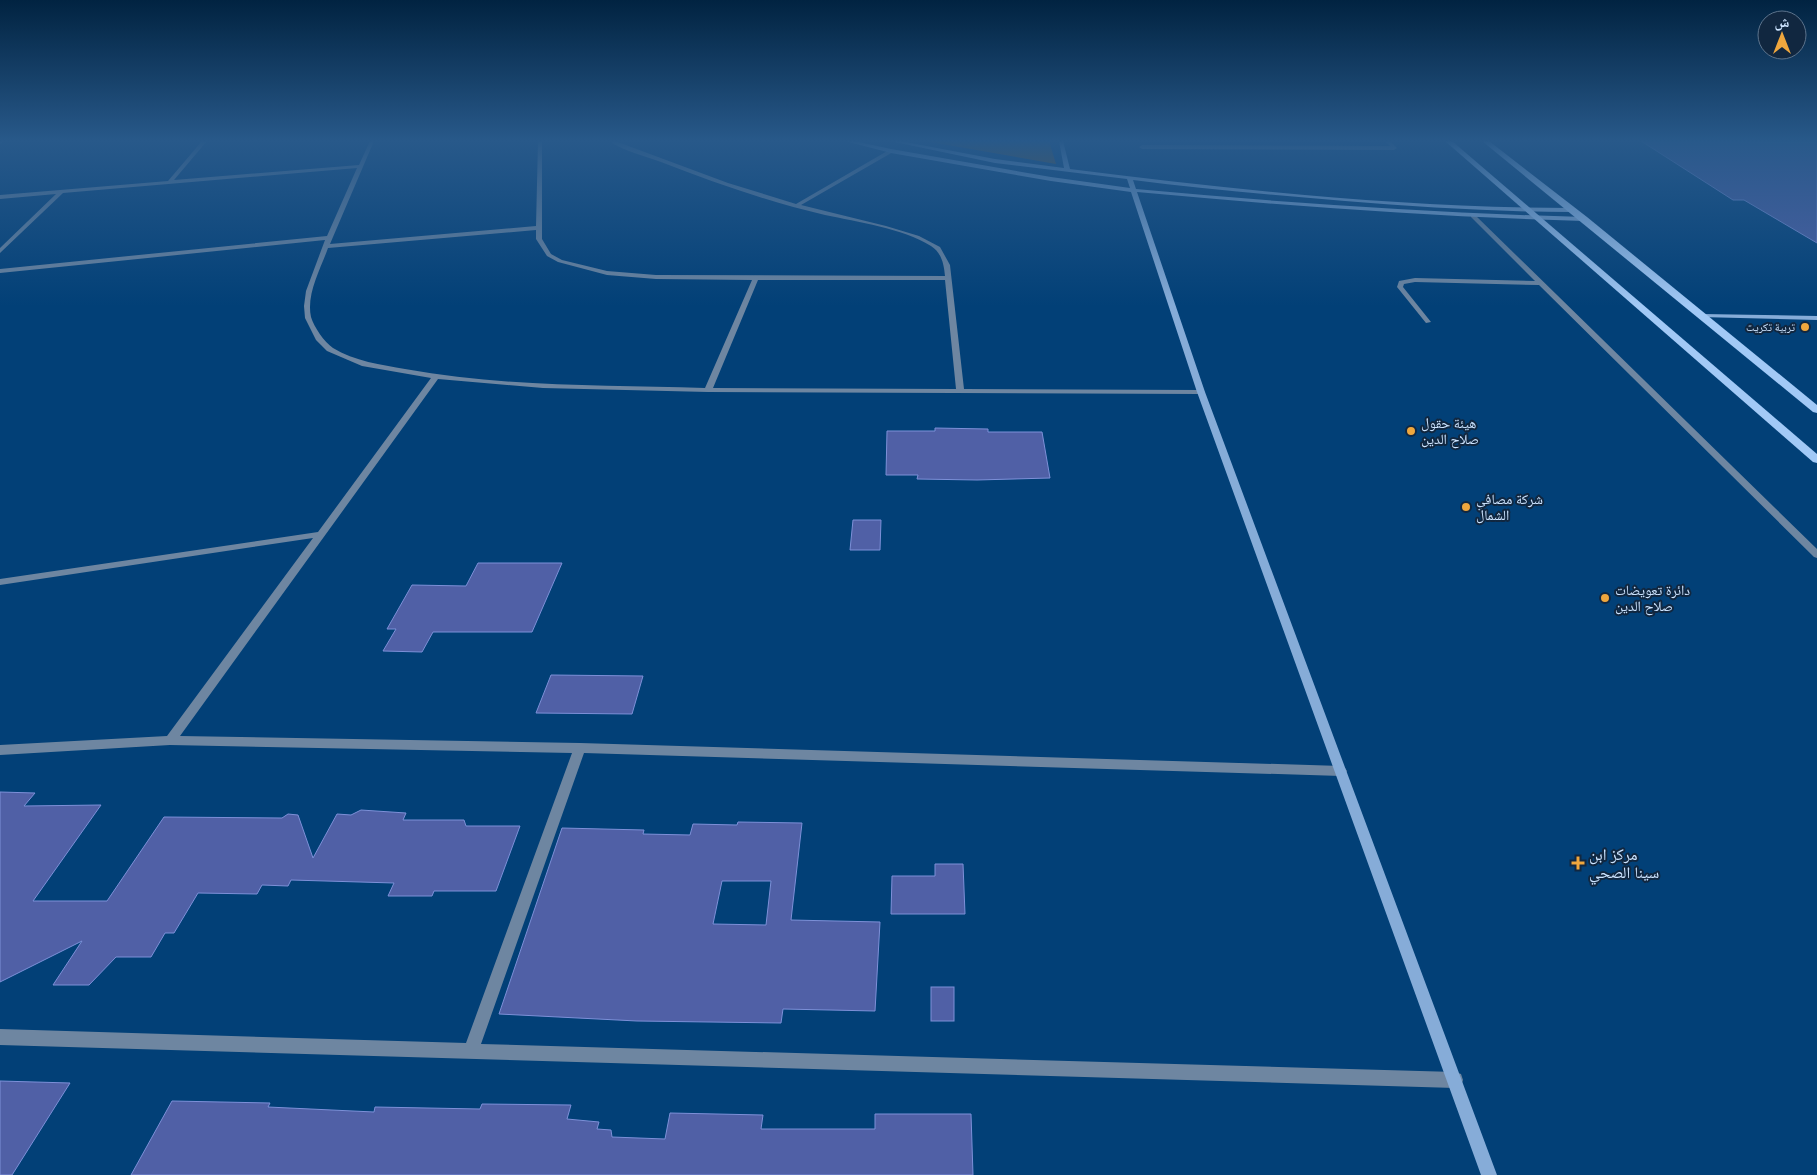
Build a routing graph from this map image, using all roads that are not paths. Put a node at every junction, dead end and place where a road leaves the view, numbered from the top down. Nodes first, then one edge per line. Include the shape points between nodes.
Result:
1 (14, 196) edge
2 (57, 196) edge
3 (349, 196) edge
4 (539, 196) edge
5 (763, 196) edge
6 (814, 196) edge
7 (1135, 196) edge
8 (1220, 196) edge
9 (1303, 196) edge
10 (1512, 196) edge
11 (1554, 196) edge
12 (0, 197) edge
13 (796, 206) junction
14 (1528, 210) junction
15 (1572, 210) junction
16 (1474, 216) junction
17 (1540, 219) junction
18 (1584, 219) junction
19 (538, 228) junction
20 (330, 238) junction
21 (326, 246) junction
22 (0, 251) edge
23 (0, 271) edge
24 (756, 278) junction
25 (948, 278) junction
26 (1542, 283) junction
27 (1702, 316) junction
28 (1817, 318) edge
29 (1428, 322) dead end
30 (436, 378) junction
31 (708, 390) junction
32 (960, 391) junction
33 (1201, 392) junction
34 (1817, 410) edge
35 (1817, 460) edge
36 (320, 534) junction
37 (1817, 555) edge
38 (0, 582) edge
39 (170, 740) junction
40 (580, 748) junction
41 (0, 750) edge
42 (1341, 771) junction
43 (0, 1037) edge
44 (471, 1051) junction
45 (1455, 1080) junction
46 (1489, 1175) edge

1 - 12 street
2 - 22 street
3 - 20 street
4 - 19 street
5 - 13 street
6 - 13 street
7 - 33 main road
8 - 16 main road via 1282,204
9 - 14 main road
10 - 14 main road
11 - 15 main road
13 - 25 street via 935,245 943,253
14 - 15 main road
14 - 17 main road
15 - 18 main road
16 - 17 main road
16 - 26 street
17 - 18 main road
17 - 35 main road
18 - 27 main road
19 - 21 street
19 - 24 street via 539,239 550,256 590,270 626,275
20 - 21 street
20 - 23 street
21 - 30 street via 307,306 308,318 319,338 330,349 365,364
24 - 25 street
24 - 31 street
25 - 32 street
26 - 29 street via 1401,282 1400,287
26 - 37 street
27 - 28 main road
27 - 34 main road
30 - 31 street via 543,386
30 - 36 street
31 - 32 street
32 - 33 street
33 - 42 main road
36 - 38 street
36 - 39 street
39 - 40 street
39 - 41 street
40 - 42 street
40 - 44 street
42 - 45 main road
43 - 44 street
44 - 45 street
45 - 46 main road

